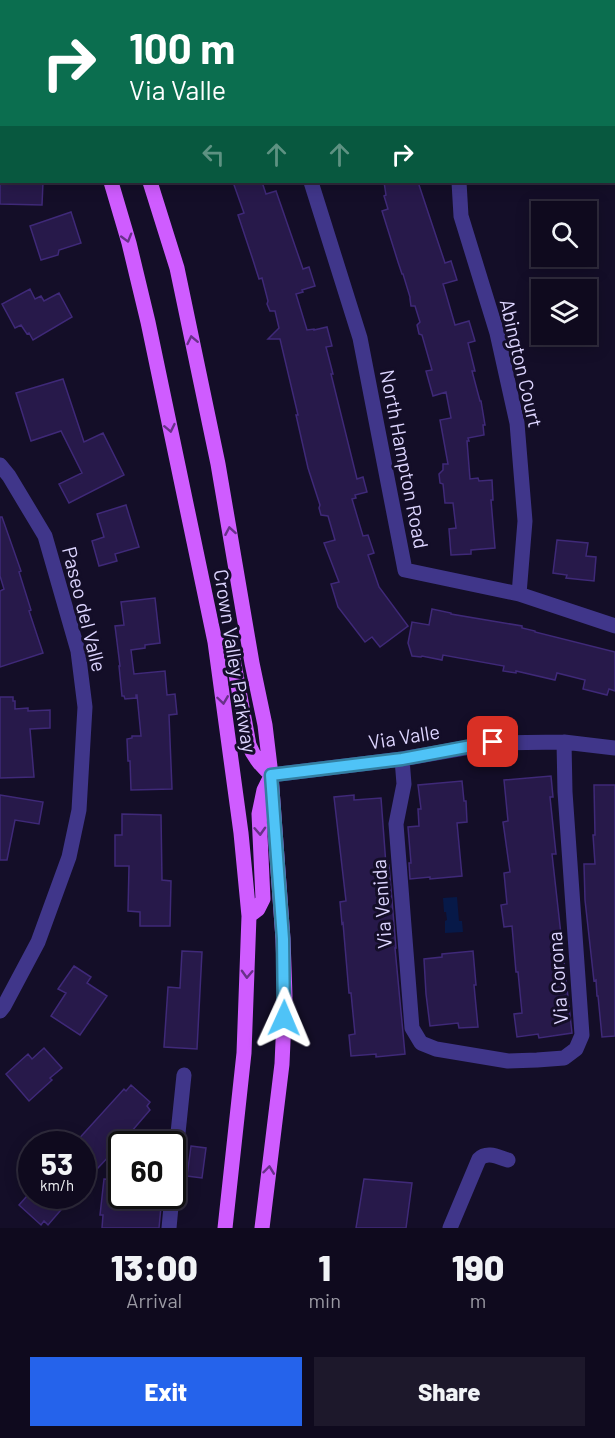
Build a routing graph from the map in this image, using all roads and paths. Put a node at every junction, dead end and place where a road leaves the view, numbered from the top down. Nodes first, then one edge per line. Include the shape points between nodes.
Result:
1 (111, 183) edge
2 (150, 183) edge
3 (311, 183) edge
4 (459, 183) edge
5 (0, 465) edge
6 (519, 594) junction
7 (615, 626) edge
8 (215, 642) junction
9 (564, 742) junction
10 (615, 748) edge
11 (402, 759) junction
12 (271, 775) junction
13 (249, 916) junction
14 (0, 1011) edge
15 (421, 1043) joint
16 (184, 1075) dead end
17 (178, 1131) edge
18 (508, 1160) dead end
19 (171, 1209) edge
20 (169, 1228) edge
21 (225, 1228) edge
22 (262, 1228) edge
23 (450, 1228) edge

1 -> 8 main road, Crown Valley Parkway via 148,322
12 -> 2 main road, Crown Valley Parkway via 218,464 177,268
3 - 6 street, North Hampton Road via 360,338 405,570
4 - 6 street, Abington Court via 461,216 497,333 517,423 525,521
5 - 14 street, Paseo del Valle via 45,536 78,651 85,707 79,810 69,857 38,942
6 - 7 street, North Hampton Road
8 - 12 main road via 229,644 249,745 259,764
8 -> 13 main road, Crown Valley Parkway
9 - 10 street, Via Valle
9 - 11 street, Via Valle via 493,742
9 - 15 street, Via Corona via 582,1035 576,1049 564,1058 508,1060 436,1049
11 - 12 street, Via Valle
11 - 15 street, Via Venida via 404,784 396,824 412,1028
12 -> 13 main road via 259,814 263,899
22 -> 12 main road, Crown Valley Parkway via 282,1064 285,996
13 -> 21 main road, Crown Valley Parkway via 244,1053
16 - 17 street
18 - 23 street via 488,1154 479,1159
19 - 20 street

